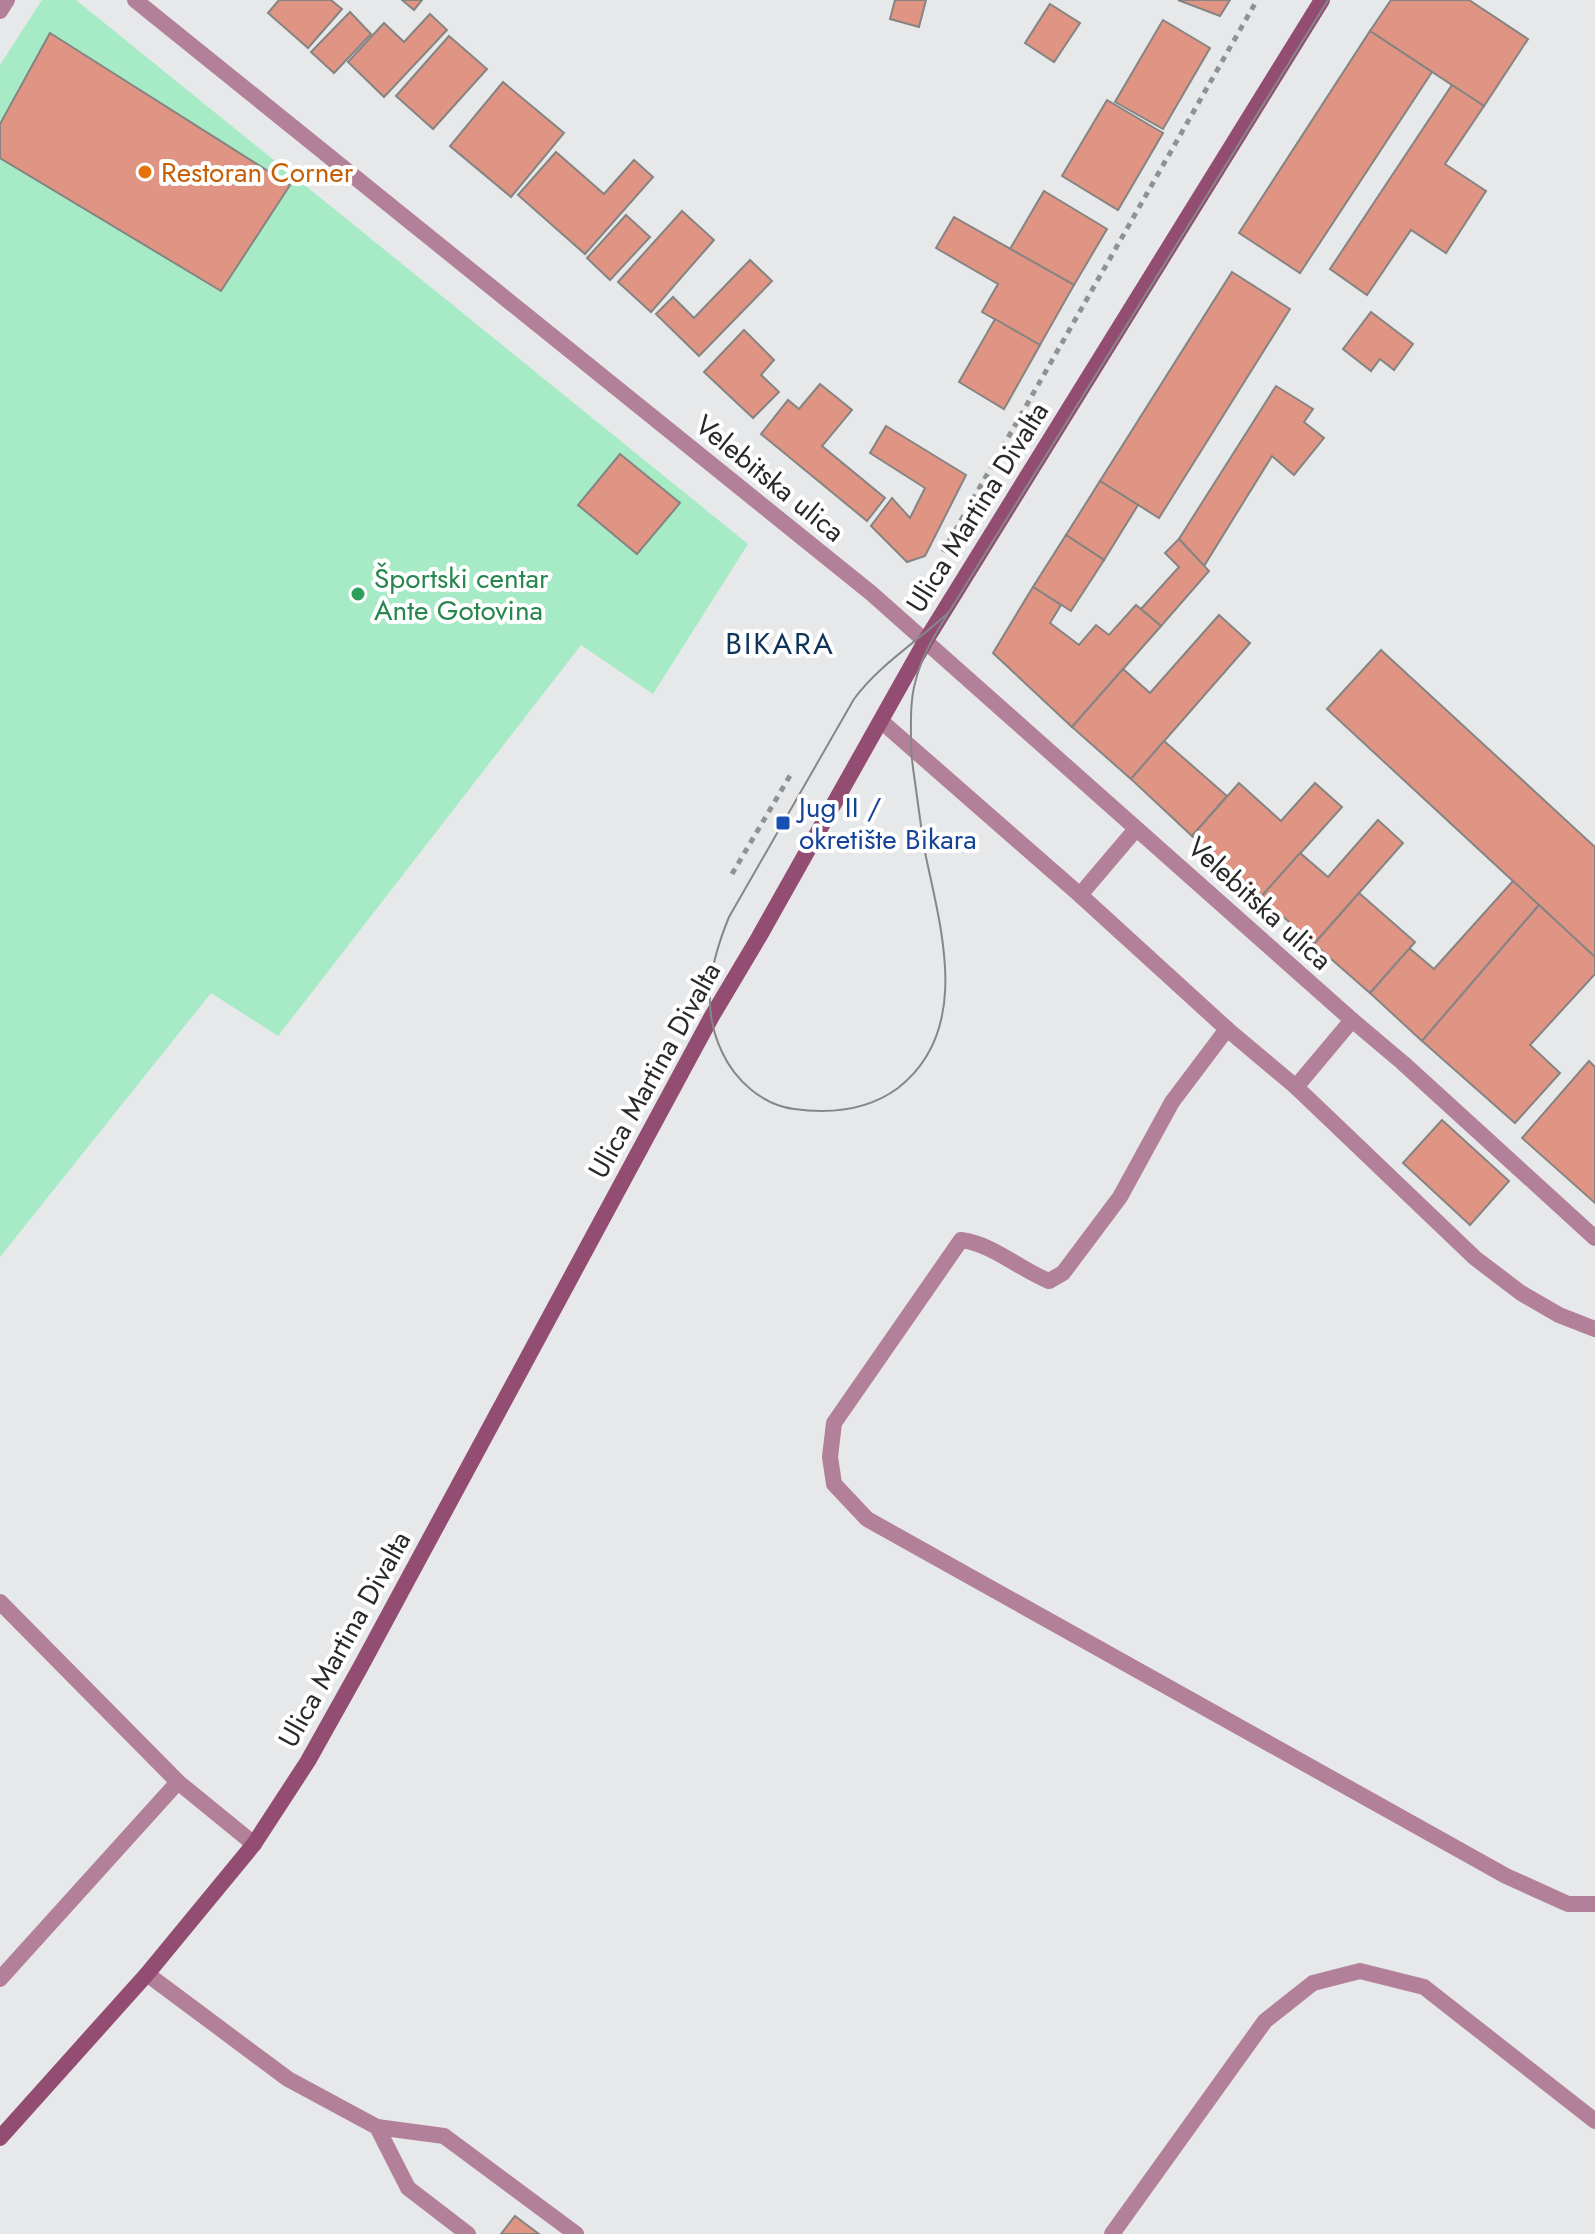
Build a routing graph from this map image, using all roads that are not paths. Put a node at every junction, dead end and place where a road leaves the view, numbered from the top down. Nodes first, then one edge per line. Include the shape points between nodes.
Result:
1 (7, 0) edge
2 (135, 0) edge
3 (1322, 0) edge
4 (0, 11) edge
5 (926, 640) junction
6 (881, 721) junction
7 (1136, 829) junction
8 (1080, 895) junction
9 (1352, 1020) junction
10 (1227, 1029) junction
11 (1296, 1087) junction
12 (1595, 1238) edge
13 (1595, 1329) edge
14 (0, 1602) edge
15 (178, 1782) junction
16 (254, 1844) junction
17 (1595, 1904) edge
18 (147, 1974) junction
19 (0, 1979) edge
20 (1595, 2121) edge
21 (377, 2127) junction
22 (0, 2138) edge
23 (468, 2234) edge
24 (576, 2234) edge
25 (1112, 2234) edge

1 - 4 street
2 - 5 street, Velebitska ulica
3 - 5 street, Ulica Martina Divalta
5 - 6 street, Ulica Martina Divalta
5 - 7 street, Velebitska ulica
6 - 8 street
6 - 16 street, Ulica Martina Divalta via 704,1030 360,1668
7 - 8 street
7 - 9 street, Velebitska ulica
8 - 10 street
9 - 11 street
9 - 12 street, Velebitska ulica
10 - 11 street
10 - 17 street via 1172,1102 1120,1197 1063,1273 1049,1281 977,1242 961,1240 834,1423 834,1484 867,1519 1492,1868 1568,1904
11 - 13 street via 1475,1258 1521,1293
14 - 15 street
15 - 16 street
15 - 19 street
16 - 18 street, Ulica Martina Divalta
18 - 21 street via 288,2079
18 - 22 street, Ulica Martina Divalta
20 - 25 street via 1424,1987 1360,1971 1313,1983 1265,2021
21 - 23 street via 408,2188
21 - 24 street via 444,2136

